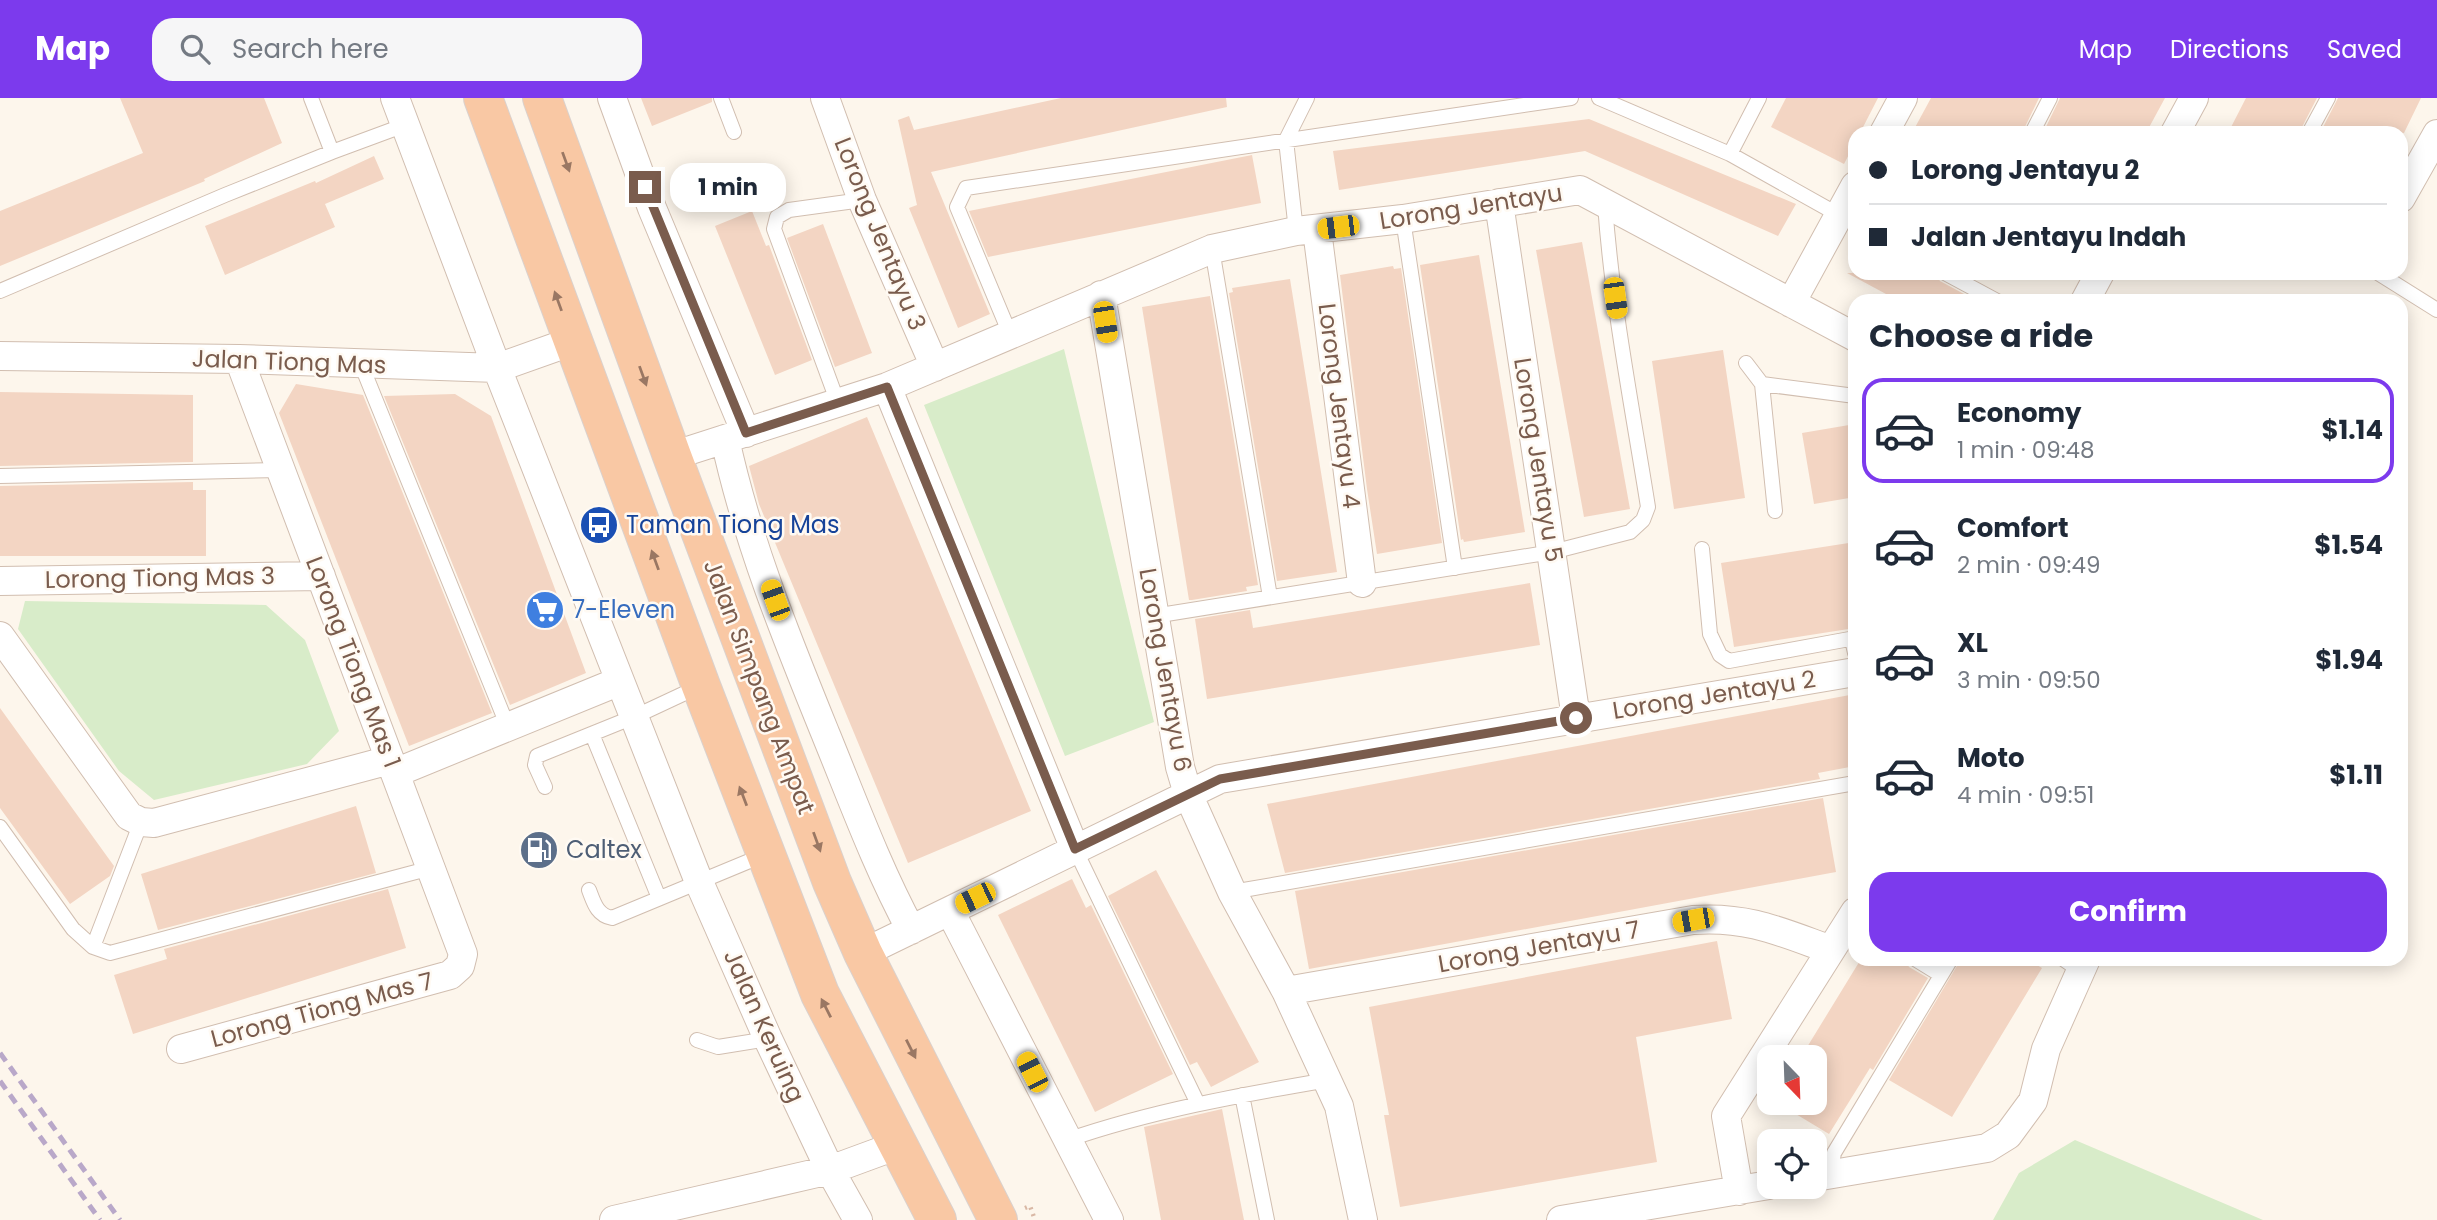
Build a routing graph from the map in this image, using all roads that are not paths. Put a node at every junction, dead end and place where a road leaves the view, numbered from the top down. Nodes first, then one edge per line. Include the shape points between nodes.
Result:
1 (311, 98) edge
2 (395, 98) edge
3 (483, 98) edge
4 (542, 98) edge
5 (612, 98) edge
6 (720, 98) edge
7 (1307, 98) edge
8 (1571, 98) edge
9 (1599, 98) edge
10 (1759, 98) edge
11 (1903, 98) edge
12 (2050, 98) edge
13 (2194, 98) edge
14 (2328, 98) edge
15 (829, 99) edge
16 (405, 125) junction
17 (1888, 126) edge
18 (2036, 126) edge
19 (2179, 126) edge
20 (2313, 126) edge
21 (733, 132) dead end
22 (2437, 134) edge
23 (1286, 140) junction
24 (332, 152) junction
25 (1730, 153) junction
26 (2408, 186) edge
27 (862, 200) junction
28 (1499, 202) junction
29 (1605, 204) junction
30 (1403, 219) junction
31 (1847, 220) edge
32 (1306, 230) junction
33 (1212, 248) junction
34 (1962, 280) edge
35 (2389, 280) edge
36 (0, 291) edge
37 (1985, 294) edge
38 (1101, 295) junction
39 (1791, 303) junction
40 (2437, 310) edge
41 (1848, 333) edge
42 (1010, 334) junction
43 (573, 341) junction
44 (0, 356) edge
45 (239, 359) junction
46 (1746, 363) dead end
47 (361, 364) junction
48 (935, 367) junction
49 (497, 368) junction
50 (1762, 384) junction
51 (887, 387) junction
52 (1848, 395) edge
53 (838, 403) junction
54 (735, 436) junction
55 (672, 456) junction
56 (281, 470) junction
57 (0, 476) edge
58 (1775, 512) dead end
59 (1702, 549) dead end
60 (1552, 552) junction
61 (1455, 568) junction
62 (321, 576) junction
63 (0, 581) edge
64 (1362, 583) junction
65 (1270, 597) junction
66 (1154, 616) junction
67 (0, 636) edge
68 (1848, 645) edge
69 (1848, 673) edge
70 (620, 681) junction
71 (701, 686) junction
72 (636, 716) junction
73 (1576, 718) junction
74 (508, 727) junction
75 (592, 734) junction
76 (392, 766) junction
77 (1848, 784) edge
78 (545, 788) dead end
79 (1188, 794) junction
80 (141, 822) junction
81 (0, 827) edge
82 (1075, 849) junction
83 (766, 854) junction
84 (431, 868) junction
85 (699, 882) junction
86 (589, 890) dead end
87 (1231, 892) junction
88 (659, 898) junction
89 (950, 911) junction
90 (1848, 926) edge
91 (911, 930) junction
92 (93, 947) junction
93 (1831, 950) junction
94 (863, 953) junction
95 (460, 966) joint
96 (1926, 966) edge
97 (1947, 966) edge
98 (2075, 966) edge
99 (1941, 975) junction
100 (1286, 991) junction
101 (768, 1039) junction
102 (696, 1041) dead end
103 (181, 1049) dead end
104 (1328, 1080) junction
105 (1242, 1095) junction
106 (1198, 1104) junction
107 (1067, 1140) junction
108 (898, 1145) junction
109 (830, 1170) junction
110 (1827, 1173) edge
111 (1827, 1175) edge
112 (1757, 1187) edge
113 (1739, 1191) junction
114 (682, 1212) edge
115 (614, 1220) edge
116 (858, 1220) edge
117 (937, 1220) edge
118 (998, 1220) edge
119 (1108, 1220) edge
120 (1267, 1220) edge
121 (1363, 1220) edge
122 (1561, 1220) edge

1 - 24 lane
2 - 16 street, Jalan Keruing
43 -> 3 highway
4 -> 55 highway, Jalan Simpang Ampat
5 - 54 street
6 - 21 lane
7 - 23 lane
8 - 23 lane
9 - 25 lane
10 - 25 lane
11 - 17 street
12 - 18 lane
13 - 19 street
14 - 20 lane
15 - 27 street, Lorong Jentayu 3
16 - 24 lane
16 - 49 street, Jalan Keruing
22 - 26 street
23 - 32 lane
23 - 42 lane via 966,188 957,206
24 - 36 lane
25 - 31 lane
27 - 48 street, Lorong Jentayu 3
27 - 53 lane via 789,210 777,216 774,229
28 - 29 street, Lorong Jentayu via 1580,190
28 - 30 street, Lorong Jentayu
28 - 60 street, Lorong Jentayu 5
29 - 39 street, Lorong Jentayu
29 - 60 lane via 1648,507 1643,520 1630,532
30 - 32 street, Lorong Jentayu
30 - 61 lane
31 - 39 street
32 - 33 street, Lorong Jentayu
32 - 64 street, Lorong Jentayu 4
33 - 38 street, Lorong Jentayu
33 - 65 lane
34 - 37 lane
35 - 40 lane
38 - 42 street, Lorong Jentayu
38 - 66 street, Lorong Jentayu 6
39 - 41 street, Lorong Jentayu
42 - 48 street, Lorong Jentayu
43 - 49 street, Jalan Tiong Mas
71 -> 43 highway
44 - 45 street, Jalan Tiong Mas
45 - 47 street, Jalan Tiong Mas
45 - 56 street, Lorong Tiong Mas 1
46 - 50 lane
47 - 49 street, Jalan Tiong Mas
47 - 74 lane
48 - 51 street, Lorong Jentayu
49 - 70 street, Jalan Keruing
50 - 52 lane
50 - 58 lane
51 - 53 street, Lorong Jentayu
51 - 82 street
53 - 54 street, Lorong Jentayu
54 - 55 street, Lorong Jentayu
54 - 91 street via 737,495 804,679 886,883
55 -> 94 highway, Jalan Simpang Ampat
56 - 57 lane
56 - 62 street, Lorong Tiong Mas 1
59 - 68 lane via 1710,634 1720,655 1729,661
60 - 61 lane
60 - 73 street, Lorong Jentayu 5
61 - 64 lane
62 - 63 street, Lorong Tiong Mas 3
62 - 76 street, Lorong Tiong Mas 1
64 - 65 lane
65 - 66 lane
66 - 79 street, Lorong Jentayu 6
67 - 80 street via 129,816
69 - 73 street, Lorong Jentayu 2
70 - 72 street, Jalan Keruing
70 - 74 street
71 - 72 lane
83 -> 71 highway
72 - 75 lane
72 - 85 street, Jalan Keruing
73 - 79 street, Lorong Jentayu 2 via 1220,779
74 - 76 street
75 - 78 lane via 537,756 535,765
75 - 88 lane
76 - 80 street via 154,823
76 - 84 street, Lorong Tiong Mas 1
77 - 87 lane
79 - 82 street, Lorong Jentayu 2
79 - 87 street, Lorong Jentayu 6
80 - 92 lane
81 - 92 lane via 73,929
82 - 89 street, Lorong Jentayu 2
82 - 106 lane
83 - 85 lane
108 -> 83 highway via 820,994
84 - 92 lane via 110,953
84 - 95 street, Lorong Tiong Mas 1 via 463,954
85 - 88 lane
85 - 101 street, Jalan Keruing
86 - 88 lane via 603,916 612,918
87 - 100 street, Lorong Jentayu 6
89 - 91 street, Lorong Jentayu 2
89 - 107 street
90 - 93 street
91 - 94 street, Lorong Jentayu 2
93 - 100 street, Lorong Jentayu 7 via 1755,923 1693,920
93 - 113 street via 1726,1116
94 -> 118 highway, Jalan Simpang Ampat
95 - 103 street, Lorong Tiong Mas 7 via 450,975
96 - 99 lane
97 - 99 lane
98 - 111 street via 2033,1101 2008,1135 1987,1148
99 - 110 lane via 1834,1153
100 - 104 street, Lorong Jentayu 6
101 - 102 lane via 718,1047
101 - 109 street, Jalan Keruing
104 - 105 lane
104 - 121 street, Lorong Jentayu 6 via 1339,1106
105 - 106 lane
105 - 120 lane
106 - 107 lane
107 - 119 street
108 - 109 street
108 - 117 highway
109 - 114 street
109 - 116 street, Jalan Keruing
112 - 113 street
113 - 122 street
114 - 115 street

